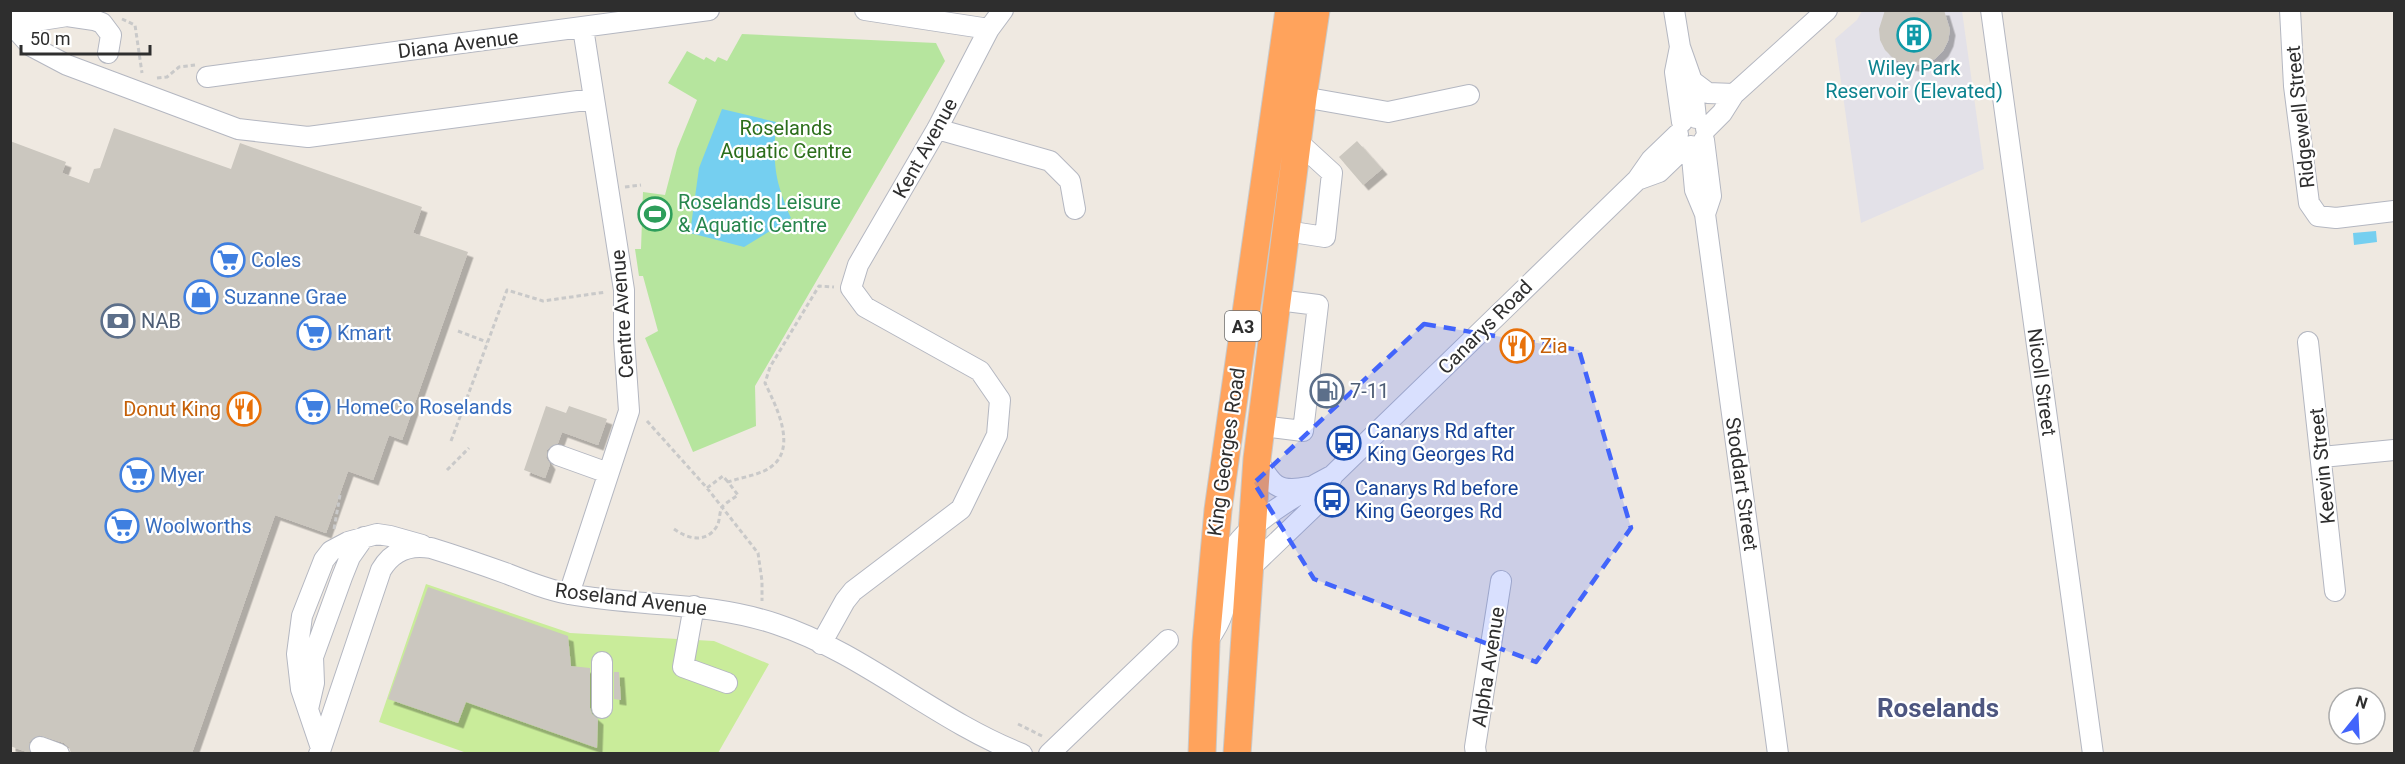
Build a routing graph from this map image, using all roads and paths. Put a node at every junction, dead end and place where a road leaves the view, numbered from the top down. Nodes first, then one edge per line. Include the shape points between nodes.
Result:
1 (709, 10) edge
2 (865, 10) edge
3 (1003, 10) edge
4 (1289, 10) edge
5 (1316, 10) edge
6 (1674, 10) edge
7 (1827, 10) edge
8 (1991, 10) edge
9 (2290, 10) edge
10 (10, 14) edge
11 (10, 20) edge
12 (583, 28) junction
13 (989, 29) junction
14 (1680, 47) junction
15 (108, 53) dead end
16 (207, 77) dead end
17 (1692, 81) junction
18 (1734, 94) junction
19 (1469, 95) dead end
20 (1303, 97) junction
21 (593, 99) junction
22 (937, 129) junction
23 (1693, 132) junction
24 (1297, 141) junction
25 (1666, 165) junction
26 (1637, 180) junction
27 (1695, 190) junction
28 (1075, 209) dead end
29 (2394, 211) edge
30 (1705, 214) junction
31 (1286, 231) junction
32 (851, 288) junction
33 (605, 292) dead end
34 (1278, 300) junction
35 (458, 331) dead end
36 (487, 342) junction
37 (2307, 342) dead end
38 (647, 421) dead end
39 (1262, 426) junction
40 (451, 441) dead end
41 (469, 448) dead end
42 (2394, 450) edge
43 (558, 455) dead end
44 (2322, 457) junction
45 (1257, 459) junction
46 (447, 470) dead end
47 (608, 473) junction
48 (1333, 475) junction
49 (728, 482) junction
50 (1311, 487) junction
51 (707, 488) junction
52 (340, 495) dead end
53 (722, 507) junction
54 (1253, 528) junction
55 (334, 529) dead end
56 (674, 529) dead end
57 (364, 537) junction
58 (431, 548) junction
59 (1250, 568) junction
60 (378, 577) junction
61 (1501, 581) dead end
62 (2336, 591) dead end
63 (569, 594) junction
64 (762, 602) dead end
65 (694, 606) junction
66 (1168, 640) dead end
67 (1206, 643) junction
68 (821, 644) junction
69 (602, 662) dead end
70 (727, 683) dead end
71 (602, 708) dead end
72 (40, 747) dead end
73 (1199, 749) edge
74 (320, 751) edge
75 (59, 753) edge
76 (1022, 753) edge
77 (1049, 753) edge
78 (1237, 753) edge
79 (1476, 753) edge
80 (1778, 753) edge
81 (2093, 753) edge

1 - 12 street, Diana Avenue
2 - 13 street
3 - 13 street, Kent Avenue
4 - 67 highway, King Georges Road / A3 via 1220,499
5 - 20 highway, King Georges Road / A3
6 - 14 street, Stoddart Street
7 - 18 street, Canarys Road
8 - 81 street, Nicoll Street
9 - 29 street, Ridgewell Street via 2294,86 2309,203 2318,216 2336,219
10 - 15 street via 29,22 67,16 102,23 111,35
11 - 21 street via 31,46 104,87 238,129 308,137
12 - 16 street, Diana Avenue
12 - 21 street, Centre Avenue
13 - 22 street, Kent Avenue
14 - 17 street, Stoddart Street
14 - 23 street, Stoddart Street via 1675,72
17 - 18 street via 1708,93
17 - 23 street, Stoddart Street
18 - 23 street, Canarys Road via 1715,101
19 - 20 street via 1388,112
20 - 24 highway, King Georges Road / A3
21 - 47 street, Centre Avenue via 624,290 629,411
22 - 28 street via 1050,161 1070,181
22 - 32 street, Kent Avenue via 858,266
23 - 25 street, Canarys Road
23 - 26 street, Canarys Road via 1651,159
23 - 27 street, Stoddart Street
23 - 30 street, Stoddart Street via 1711,196
24 - 31 highway, King Georges Road / A3
24 - 31 street via 1332,173 1325,237
25 - 26 street, Canarys Road via 1659,172
25 - 27 street, Stoddart Street
26 - 48 street, Canarys Road
27 - 30 street, Stoddart Street
30 - 80 street, Stoddart Street
31 - 34 highway, King Georges Road / A3
32 - 49 path via 819,286 770,368 765,383 785,438 780,457 766,471
32 - 68 street via 864,307 980,371 1000,400 997,435 961,509 853,591
33 - 36 path via 543,301 507,290
34 - 39 highway, King Georges Road / A3
34 - 39 street via 1317,305 1303,431
35 - 36 path
36 - 40 path
37 - 44 street, Keevin Street
38 - 51 path
39 - 45 highway, King Georges Road / A3
41 - 46 path
42 - 44 street
43 - 47 street
44 - 62 street, Keevin Street
45 - 50 street, Canarys Road via 1270,482 1292,491
45 - 54 highway, King Georges Road / A3
47 - 63 street, Centre Avenue
48 - 50 street, Canarys Road
48 - 59 street, Canarys Road via 1322,499
49 - 51 path via 723,476
49 - 53 path via 738,495
50 - 54 street, Canarys Road
51 - 53 path
52 - 55 path
53 - 56 path via 718,525 704,538 687,537
53 - 64 path via 758,553
54 - 59 highway, King Georges Road / A3
54 - 67 street, Canarys Road via 1233,546 1225,611
57 - 58 street via 390,536
57 - 60 street via 380,546
57 - 74 street via 350,557 313,657 314,683 308,709
58 - 60 street, Roseland Avenue via 403,549 390,558
58 - 63 street, Roseland Avenue
59 - 78 highway, King Georges Road / A3
60 - 74 street, Roseland Avenue
61 - 79 street, Alpha Avenue
63 - 65 street, Roseland Avenue
65 - 68 street, Roseland Avenue via 767,621
65 - 70 street via 683,667
66 - 77 street
67 - 73 highway, King Georges Road / A3
68 - 76 street, Roseland Avenue
69 - 71 street
72 - 75 street

